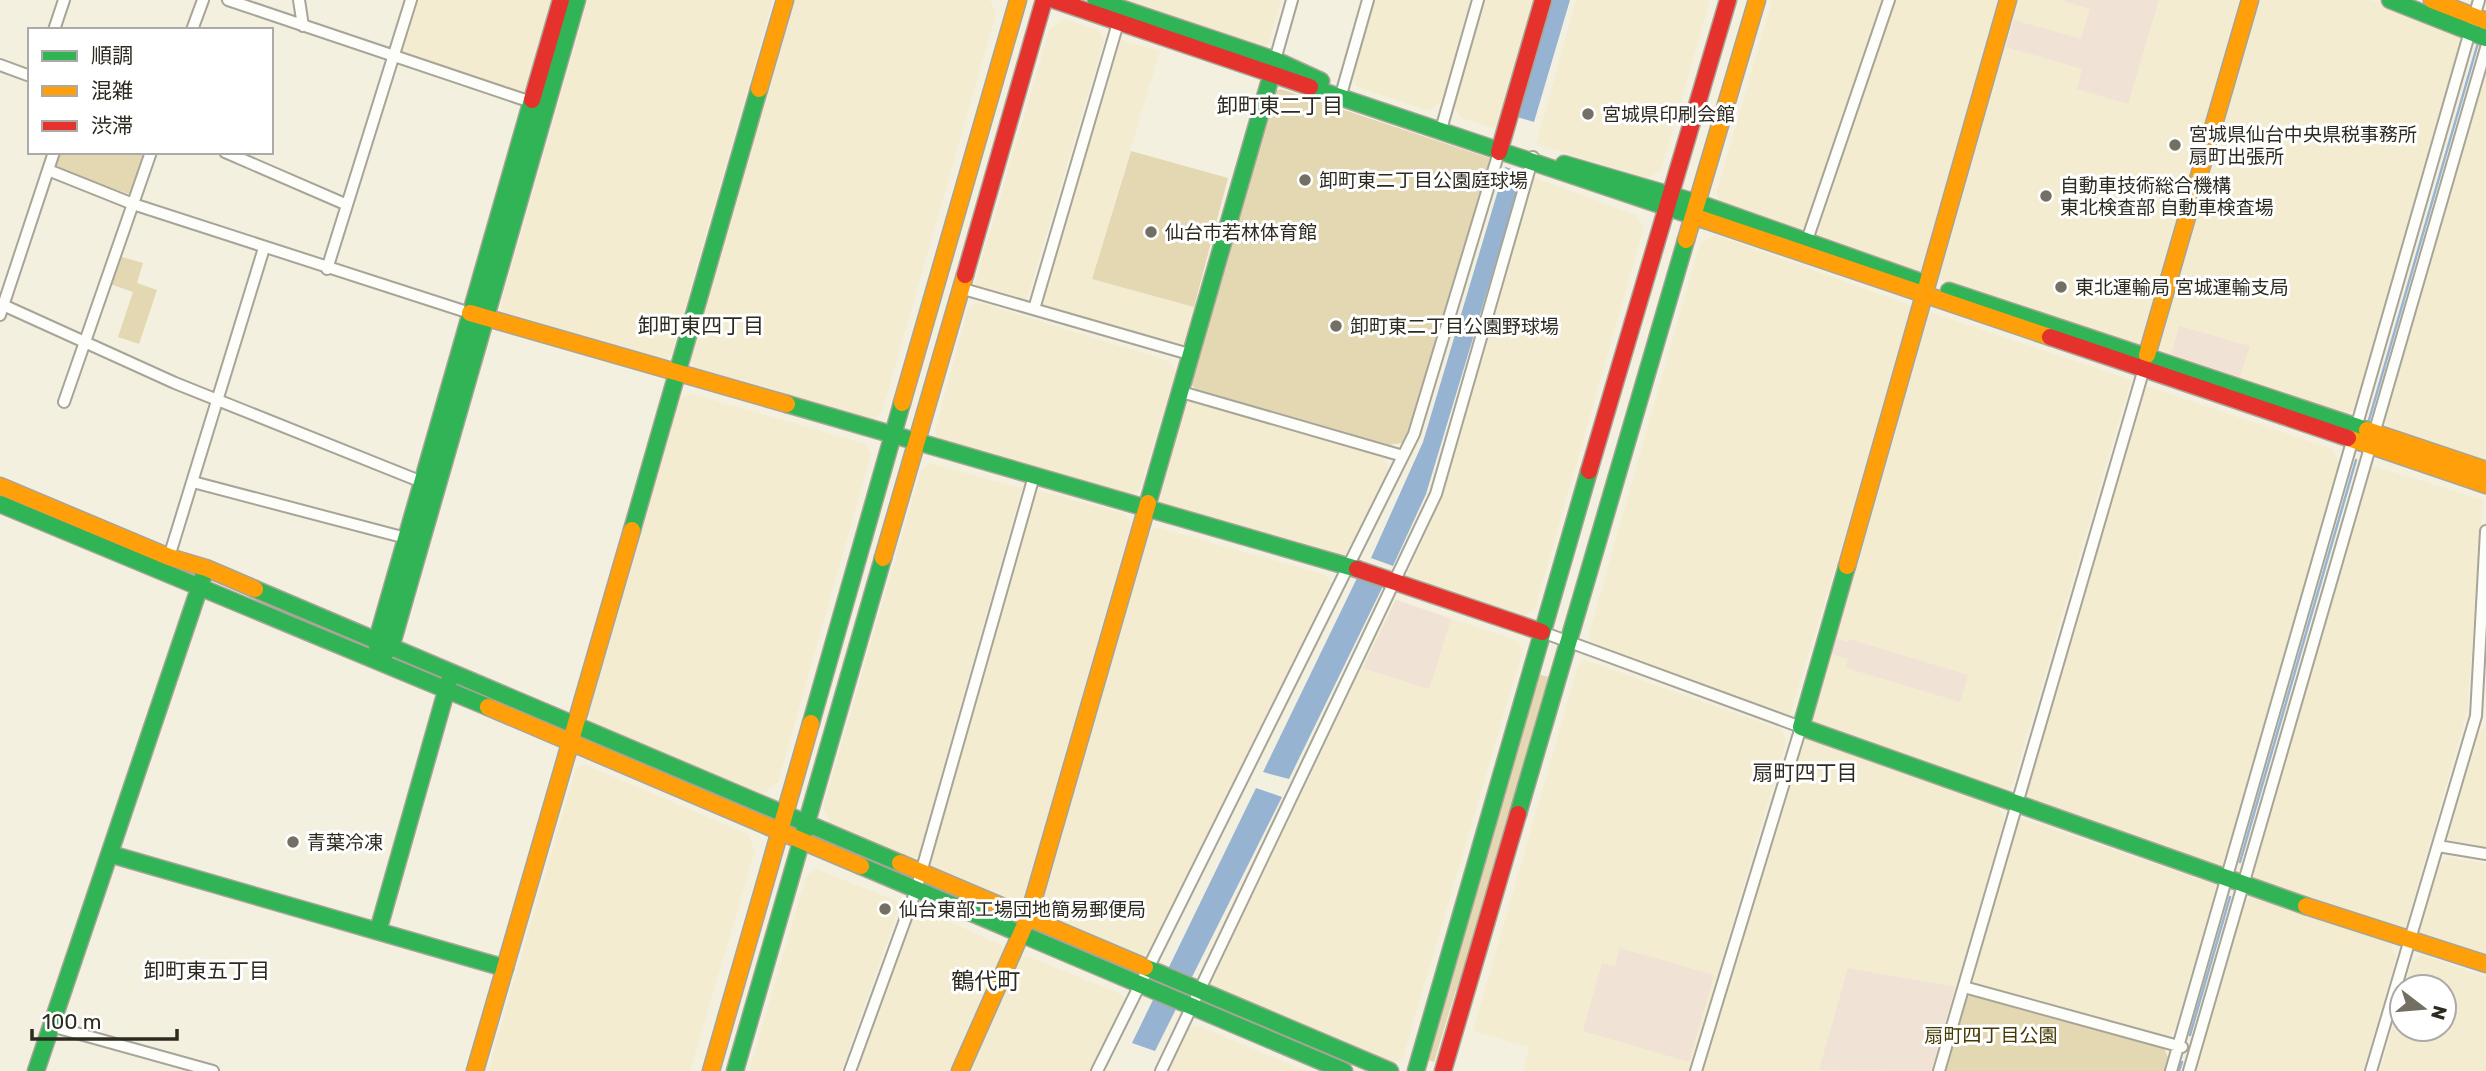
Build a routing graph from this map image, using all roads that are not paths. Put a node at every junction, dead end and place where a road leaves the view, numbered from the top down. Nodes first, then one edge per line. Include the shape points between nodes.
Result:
1 (64, 0) edge
2 (203, 0) edge
3 (228, 0) edge
4 (299, 0) edge
5 (411, 0) edge
6 (561, 0) edge
7 (577, 0) edge
8 (785, 0) edge
9 (1018, 0) edge
10 (1044, 0) edge
11 (1054, 0) edge
12 (1096, 0) edge
13 (1292, 0) edge
14 (1368, 0) edge
15 (1478, 0) edge
16 (1543, 0) edge
17 (1728, 0) edge
18 (1757, 0) edge
19 (1889, 0) edge
20 (2008, 0) edge
21 (2250, 0) edge
22 (2390, 0) edge
23 (2432, 0) edge
24 (2479, 0) edge
25 (1118, 23) junction
26 (303, 26) junction
27 (2479, 27) edge
28 (55, 28) edge
29 (193, 28) edge
30 (2486, 48) edge
31 (395, 57) junction
32 (0, 65) edge
33 (1273, 67) junction
34 (28, 75) edge
35 (1342, 91) junction
36 (531, 102) junction
37 (1442, 126) junction
38 (1500, 148) junction
39 (53, 154) edge
40 (150, 154) edge
41 (230, 154) edge
42 (1532, 159) junction
43 (48, 170) junction
44 (1667, 202) junction
45 (133, 204) junction
46 (345, 204) junction
47 (1697, 211) junction
48 (264, 248) junction
49 (1804, 248) junction
50 (327, 269) junction
51 (960, 288) junction
52 (1927, 289) junction
53 (1034, 309) junction
54 (2, 310) edge
55 (478, 315) junction
56 (85, 342) junction
57 (1189, 354) junction
58 (2146, 362) junction
59 (677, 373) junction
60 (1178, 391) junction
61 (220, 398) junction
62 (64, 402) dead end
63 (893, 434) junction
64 (2356, 434) junction
65 (2372, 439) junction
66 (915, 442) junction
67 (1403, 456) junction
68 (2486, 470) edge
69 (1034, 476) junction
70 (194, 482) junction
71 (422, 482) junction
72 (2486, 485) edge
73 (2, 500) edge
74 (1145, 507) junction
75 (2486, 531) edge
76 (406, 538) junction
77 (169, 557) junction
78 (1348, 566) junction
79 (206, 568) junction
80 (1395, 582) junction
81 (201, 585) junction
82 (1542, 632) junction
83 (1570, 641) junction
84 (384, 643) junction
85 (378, 660) junction
86 (452, 672) junction
87 (447, 689) junction
88 (2481, 717) edge
89 (575, 723) junction
90 (1801, 727) junction
91 (569, 741) junction
92 (2017, 805) junction
93 (784, 814) junction
94 (807, 822) junction
95 (779, 832) junction
96 (802, 841) junction
97 (2438, 846) junction
98 (110, 854) junction
99 (2486, 854) edge
100 (921, 873) junction
101 (2234, 882) junction
102 (916, 890) junction
103 (1028, 918) junction
104 (378, 931) junction
105 (1022, 934) junction
106 (2411, 937) junction
107 (2486, 964) edge
108 (505, 968) junction
109 (1152, 971) junction
110 (1140, 985) junction
111 (1964, 987) junction
112 (1199, 990) junction
113 (1192, 1007) junction
114 (51, 1026) junction
115 (2179, 1046) junction
116 (2195, 1051) junction
117 (36, 1071) edge
118 (214, 1071) edge
119 (475, 1071) edge
120 (711, 1071) edge
121 (735, 1071) edge
122 (850, 1071) edge
123 (960, 1071) edge
124 (1097, 1071) edge
125 (1161, 1071) edge
126 (1343, 1071) edge
127 (1390, 1071) edge
128 (1416, 1071) edge
129 (1443, 1071) edge
130 (1696, 1071) edge
131 (1939, 1071) edge
132 (2171, 1071) edge
133 (2189, 1071) edge
134 (2371, 1071) edge

1 - 28 street
2 - 29 street
3 - 26 street
4 - 26 street
5 - 31 street
6 - 36 street
7 - 55 street
8 - 59 street
9 - 63 street
10 - 51 street
11 - 25 street
12 - 33 street
13 - 33 street
14 - 35 street
15 - 37 street
16 - 38 street
17 - 44 street
18 - 47 street
19 - 49 street
20 - 52 street
21 - 58 street
22 - 27 street
23 - 27 street
24 - 27 street
25 - 33 street
25 - 53 street
26 - 31 street
27 - 64 street
30 - 65 street
31 - 36 street
31 - 46 street
32 - 34 street
33 - 35 street
33 - 38 street
33 - 57 street
35 - 37 street
36 - 55 street
37 - 38 street
38 - 42 street
38 - 67 street via 1414,434
39 - 43 street
40 - 45 street
41 - 46 street
42 - 44 street
42 - 80 street via 1436,494
43 - 45 street
43 - 54 street
44 - 47 street
44 - 82 street
45 - 48 street
45 - 56 street
46 - 50 street
47 - 49 street
47 - 83 street
48 - 50 street
48 - 61 street
49 - 52 street
50 - 55 street
51 - 53 street
51 - 66 street
52 - 58 street
52 - 90 street
53 - 57 street
54 - 56 street
55 - 59 street
55 - 71 street
55 - 84 street
56 - 61 street
56 - 62 street
57 - 60 street
58 - 64 street
58 - 92 street
59 - 63 street
59 - 89 street
60 - 67 street
60 - 74 street
61 - 70 street
61 - 71 street
63 - 66 street
63 - 93 street
64 - 65 street
64 - 101 street
65 - 68 street
65 - 72 street
65 - 101 street
66 - 69 street
66 - 94 street
67 - 78 street
69 - 74 street
69 - 100 street
70 - 76 street
70 - 77 street
71 - 76 street
73 - 77 street
73 - 81 street via 162,573
74 - 78 street
74 - 103 street
75 - 88 street
76 - 84 street
77 - 79 street
78 - 80 street
78 - 109 street
79 - 81 street
79 - 84 street
80 - 82 street
80 - 112 street
81 - 85 street
81 - 98 street
82 - 83 street
82 - 128 street
83 - 90 street
83 - 129 street
84 - 85 street
84 - 86 street
85 - 87 street
86 - 87 street
86 - 89 street
87 - 91 street
87 - 104 street
88 - 97 street
89 - 91 street
89 - 93 street
90 - 92 street
90 - 130 street
91 - 95 street
91 - 108 street
92 - 101 street
92 - 111 street
93 - 94 street
93 - 95 street
94 - 96 street
94 - 100 street
95 - 96 street
95 - 120 street
96 - 102 street
96 - 121 street
97 - 99 street
97 - 106 street
98 - 104 street
98 - 114 street
100 - 102 street
100 - 103 street
101 - 106 street
101 - 115 street
101 - 116 street
102 - 105 street
102 - 122 street
103 - 105 street
103 - 109 street
104 - 108 street
105 - 110 street
105 - 123 street
106 - 107 street
106 - 134 street
108 - 119 street
109 - 110 street
109 - 112 street
110 - 113 street
110 - 124 street
111 - 115 street
111 - 131 street
112 - 113 street
112 - 127 street
113 - 125 street
113 - 126 street
114 - 117 street
114 - 118 street
115 - 116 street
115 - 132 street
116 - 133 street

